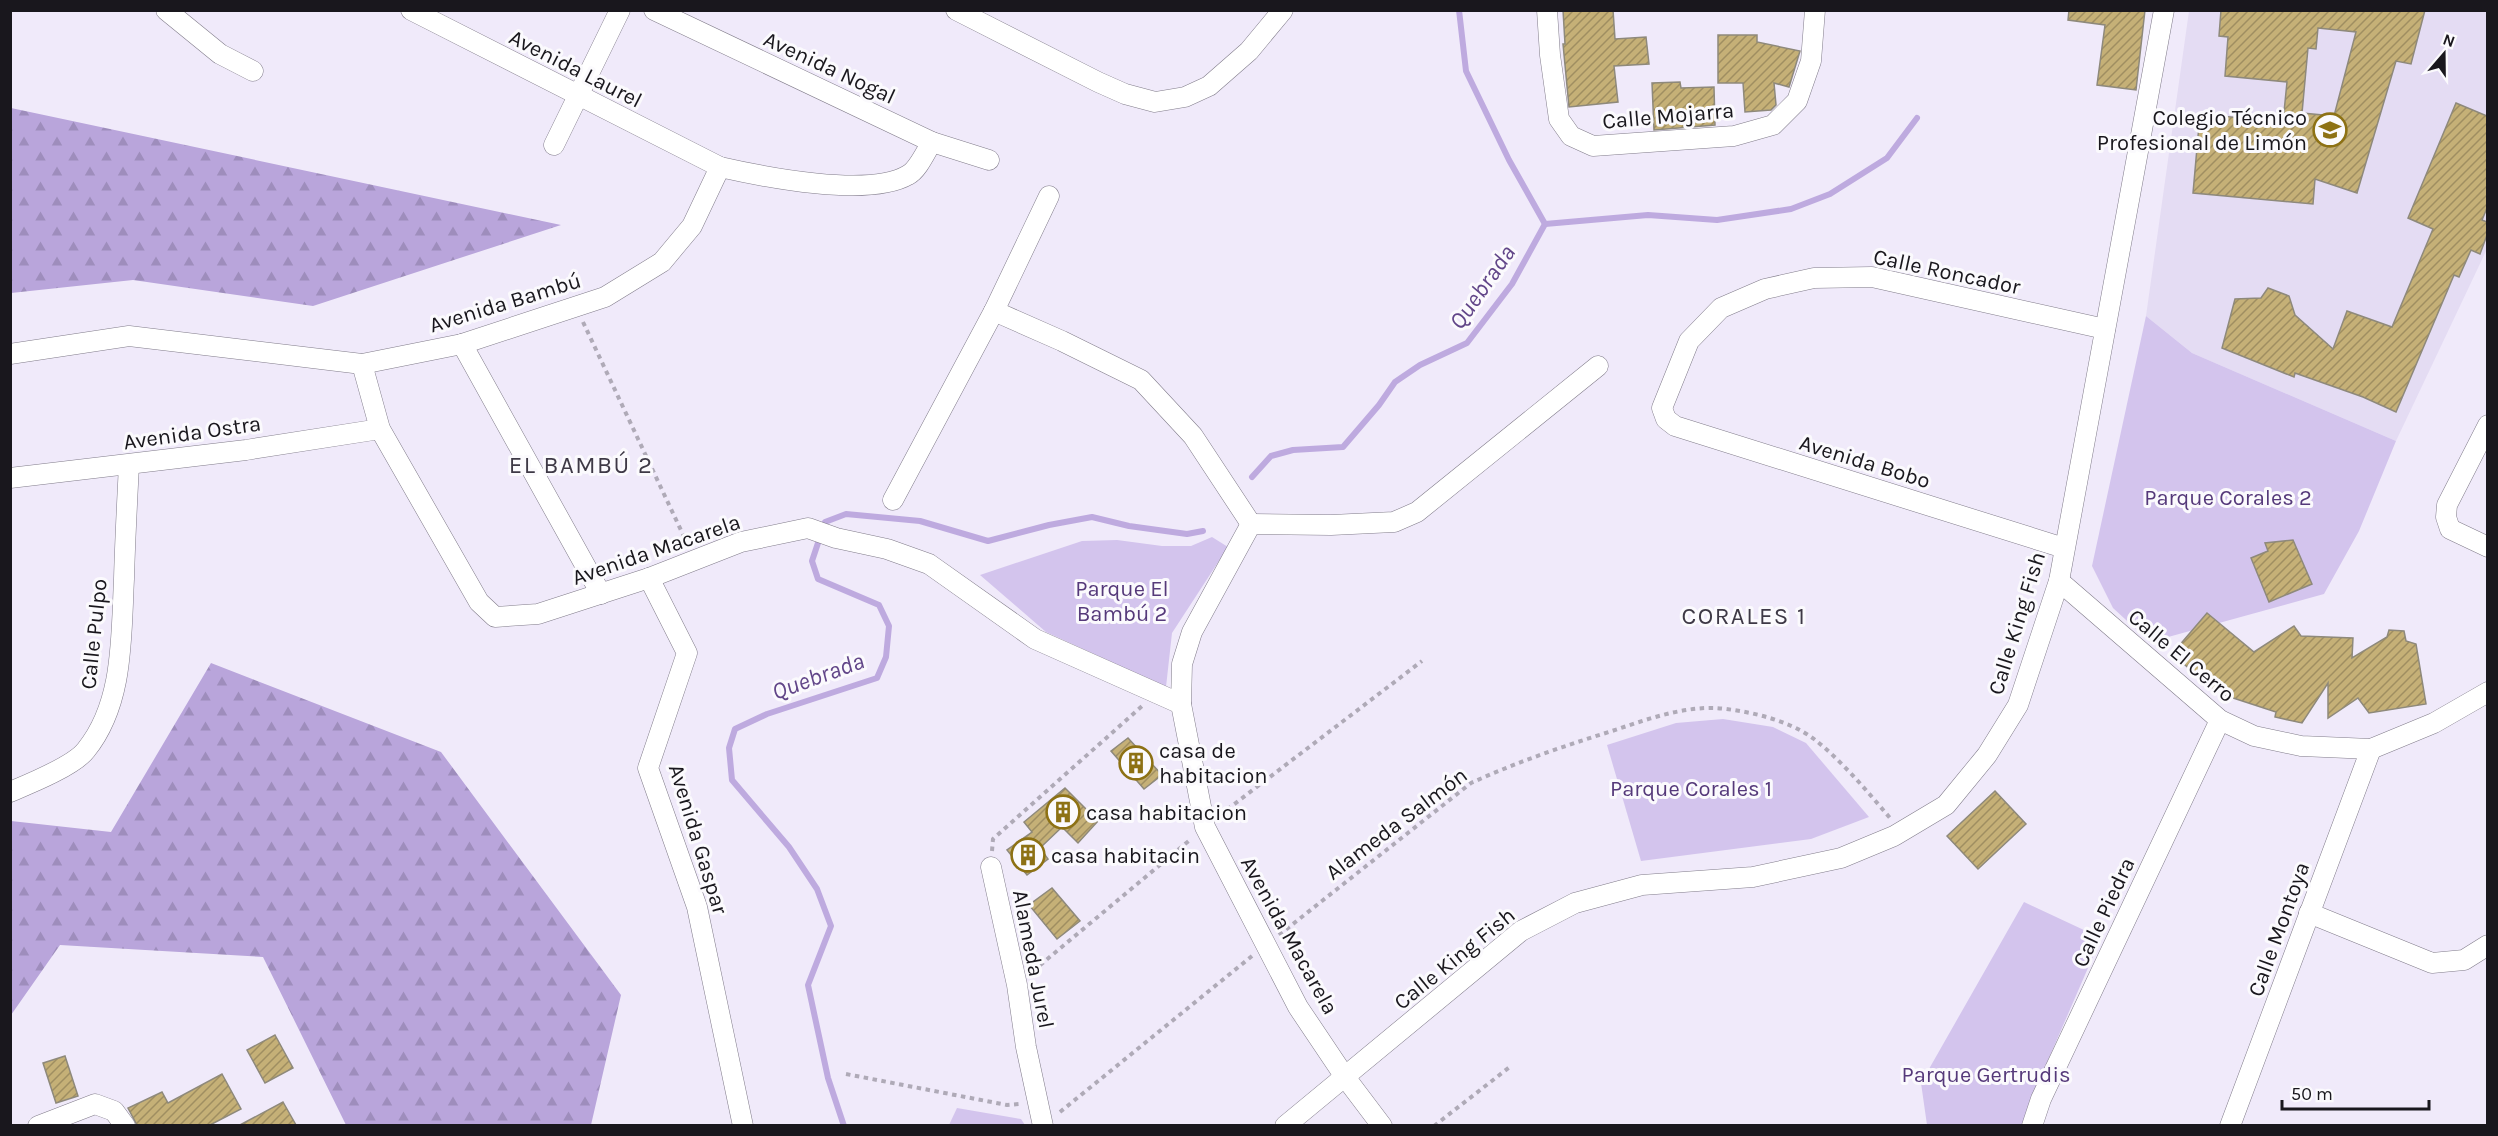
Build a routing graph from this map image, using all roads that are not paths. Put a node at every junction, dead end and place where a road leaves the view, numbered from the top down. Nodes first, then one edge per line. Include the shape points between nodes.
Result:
1 (166, 10) edge
2 (411, 10) edge
3 (620, 10) edge
4 (654, 10) edge
5 (956, 10) edge
6 (1283, 10) edge
7 (1547, 10) edge
8 (1815, 10) edge
9 (2164, 10) edge
10 (253, 71) dead end
11 (577, 96) junction
12 (932, 142) junction
13 (554, 145) dead end
14 (989, 160) dead end
15 (720, 167) junction
16 (1049, 196) dead end
17 (994, 311) junction
18 (2105, 329) junction
19 (462, 344) junction
20 (10, 354) edge
21 (362, 364) junction
22 (1598, 366) dead end
23 (1662, 408) joint
24 (2487, 425) edge
25 (380, 429) junction
26 (129, 465) junction
27 (10, 478) edge
28 (893, 500) dead end
29 (1251, 524) junction
30 (2487, 547) edge
31 (2064, 548) junction
32 (649, 578) junction
33 (2059, 581) junction
34 (601, 594) junction
35 (2487, 692) edge
36 (1181, 704) junction
37 (2220, 720) junction
38 (2371, 749) junction
39 (10, 792) edge
40 (991, 867) road end
41 (2309, 913) junction
42 (2487, 945) edge
43 (1345, 1077) junction
44 (38, 1125) edge
45 (125, 1125) edge
46 (743, 1125) edge
47 (1043, 1125) edge
48 (1285, 1125) edge
49 (1382, 1125) edge
50 (2032, 1125) edge
51 (2230, 1125) edge

1 - 10 street via 220,54
2 - 11 street, Avenida Laurel
3 - 11 street
4 - 12 street, Avenida Nogal
5 - 6 street via 1098,82 1155,102 1185,97 1209,86 1249,51
7 - 8 street, Calle Mojarra via 1559,118 1571,136 1593,146 1734,136 1773,125 1797,101 1811,61
9 - 18 street, Calle King Fish
11 - 13 street
11 - 15 street, Avenida Laurel
12 - 14 street, Avenida Nogal
12 - 15 street via 910,174 889,183 867,186 755,175
15 - 19 street, Avenida Bambú via 692,226 662,262 605,297
16 - 17 street
17 - 28 street
17 - 29 street via 1141,380 1193,436
18 - 23 street, Calle Roncador via 1872,277 1814,278 1766,289 1721,308 1689,341
18 - 31 street, Calle King Fish
19 - 21 street, Avenida Bambú
19 - 34 street
20 - 21 street, Avenida Bambú via 129,336
21 - 25 street, Avenida Macarela
22 - 29 street via 1417,512 1394,522
23 - 31 street, Avenida Bobo via 1666,419 1675,426
24 - 30 street via 2447,505 2446,516 2450,529
25 - 26 street, Avenida Ostra
25 - 34 street, Avenida Macarela via 479,602 495,617 538,614
26 - 27 street, Avenida Ostra
26 - 39 street, Calle Pulpo via 121,642 115,688 105,721 85,752 45,777
29 - 36 street via 1192,632 1182,664
31 - 33 street, Calle King Fish
32 - 34 street, Avenida Macarela
32 - 36 street, Avenida Macarela via 741,542 808,528 930,564 1035,639
32 - 46 street, Avenida Gaspar via 687,653 648,768 697,907
33 - 37 street, Calle El Cerro
33 - 43 street, Calle King Fish via 2018,705 1987,755 1946,805 1902,831 1841,858 1754,877 1642,885 1575,903 1521,931
35 - 38 street, Calle El Cerro via 2434,723
36 - 43 street, Avenida Macarela via 1204,827 1298,1007
37 - 38 street, Calle El Cerro via 2254,736 2301,746
37 - 50 street, Calle Piedra
38 - 41 street, Calle Montoya
40 - 47 street, Alameda Jurel
41 - 42 street via 2432,963 2464,960
41 - 51 street, Calle Montoya
43 - 48 street, Calle King Fish
43 - 49 street, Avenida Macarela
44 - 45 street via 94,1104 114,1111

